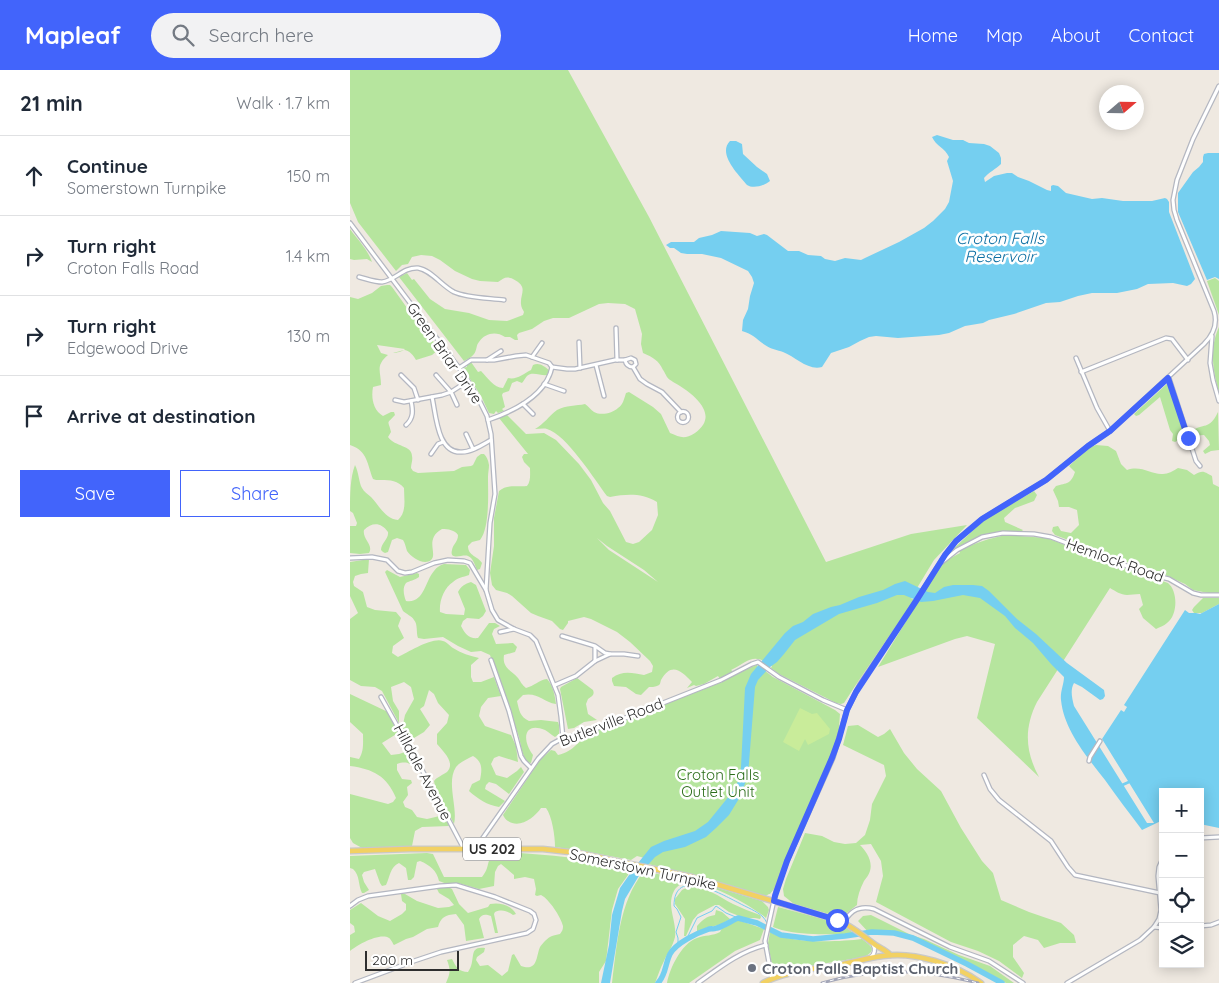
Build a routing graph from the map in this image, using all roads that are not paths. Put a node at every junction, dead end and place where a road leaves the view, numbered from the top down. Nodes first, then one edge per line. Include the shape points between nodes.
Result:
1 (1219, 86) edge
2 (350, 223) edge
3 (360, 277) dead end
4 (392, 279) junction
5 (504, 300) dead end
6 (616, 328) dead end
7 (1212, 334) junction
8 (579, 342) dead end
9 (542, 343) dead end
10 (501, 351) dead end
11 (532, 356) junction
12 (1076, 358) dead end
13 (486, 360) junction
14 (617, 360) junction
15 (625, 360) junction
16 (1188, 360) junction
17 (596, 365) junction
18 (552, 367) junction
19 (633, 367) junction
20 (459, 368) junction
21 (580, 368) junction
22 (1082, 372) junction
23 (401, 375) dead end
24 (436, 375) dead end
25 (1168, 378) junction
26 (468, 380) junction
27 (544, 384) junction
28 (564, 391) dead end
29 (451, 392) junction
30 (604, 396) dead end
31 (432, 397) junction
32 (395, 400) dead end
33 (418, 400) junction
34 (411, 401) junction
35 (1219, 402) edge
36 (523, 404) junction
37 (458, 405) dead end
38 (681, 412) dead end
39 (532, 414) dead end
40 (488, 420) junction
41 (406, 425) dead end
42 (1110, 431) junction
43 (466, 434) dead end
44 (491, 440) junction
45 (443, 442) junction
46 (473, 449) junction
47 (431, 454) dead end
48 (1200, 466) dead end
49 (350, 558) edge
50 (937, 567) junction
51 (486, 590) junction
52 (1219, 595) edge
53 (514, 629) junction
54 (500, 632) dead end
55 (562, 636) dead end
56 (596, 646) junction
57 (610, 654) junction
58 (638, 656) dead end
59 (491, 660) dead end
60 (595, 661) junction
61 (555, 685) junction
62 (381, 697) dead end
63 (847, 710) junction
64 (563, 738) junction
65 (1100, 741) dead end
66 (1089, 761) dead end
67 (531, 768) junction
68 (984, 775) dead end
69 (1219, 837) edge
70 (1204, 838) edge
71 (464, 848) junction
72 (475, 848) junction
73 (351, 850) edge
74 (1159, 894) edge
75 (774, 901) junction
76 (350, 906) edge
77 (1159, 917) edge
78 (844, 922) junction
79 (1219, 922) edge
80 (1204, 926) edge
81 (1154, 927) junction
82 (1159, 928) edge
83 (870, 941) junction
84 (766, 945) junction
85 (890, 956) junction
86 (868, 959) junction
87 (772, 979) junction
88 (355, 983) edge
89 (698, 983) edge
90 (763, 983) edge
91 (981, 983) edge
92 (1023, 983) edge
93 (1068, 983) edge

1 - 7 street via 1186,155 1173,200 1177,220 1214,311
2 - 4 street, Green Briar Drive
3 - 4 street via 377,282
4 - 5 street via 404,270 420,268 454,292
4 - 20 street, Green Briar Drive
6 - 14 street
7 - 16 street
7 - 35 street via 1210,363
8 - 21 street
9 - 11 street
10 - 13 street
11 - 13 street
11 - 18 street
12 - 22 street
13 - 20 street via 471,360
14 - 15 street
14 - 17 street
15 - 19 street via 628,366
15 - 19 street via 635,360
16 - 22 street via 1172,339 1166,338
16 - 25 street
17 - 21 street
17 - 30 street
18 - 21 street
18 - 27 street
19 - 38 street via 640,379 662,392
20 - 26 street, Green Briar Drive
22 - 42 street
23 - 33 street via 414,388
24 - 29 street
25 - 42 street
25 - 48 street
26 - 29 street
26 - 40 street, Green Briar Drive
27 - 28 street
27 - 36 street
29 - 31 street
29 - 37 street
31 - 33 street
31 - 45 street
32 - 34 street
33 - 34 street
34 - 41 street via 413,415
36 - 39 street
36 - 40 street
40 - 44 street, Green Briar Drive
42 - 50 street via 1046,480 976,524 950,548
43 - 46 street
44 - 46 street
44 - 51 street, Green Briar Drive via 495,494
45 - 46 street via 454,452
45 - 47 street
49 - 51 street via 382,558 404,573 448,560 464,561 470,563
50 - 52 street, Hemlock Road via 957,550 982,537 1003,533 1034,534 1051,537 1169,579 1193,593
50 - 63 street
51 - 53 street via 495,616
53 - 54 street
53 - 61 street via 534,638
55 - 56 street
56 - 57 street
56 - 60 street
57 - 58 street
57 - 60 street
59 - 67 street via 521,756
60 - 61 street via 576,676
61 - 64 street
62 - 71 street, Hilldale Avenue
63 - 64 street, Butlerville Road via 779,677 758,662 610,724
63 - 75 street via 834,753 787,861
64 - 67 street, Butlerville Road via 548,748
65 - 66 street
67 - 72 street, Butlerville Road
68 - 74 street via 999,800 1051,841 1075,875
69 - 70 street
71 - 72 main road, Somerstown Turnpike / US 202
71 - 73 main road, Somerstown Turnpike / US 202
72 - 75 main road, Somerstown Turnpike / US 202 via 556,850 595,856 699,879
75 - 78 main road, Somerstown Turnpike / US 202
75 - 84 street
76 - 88 street via 368,896 456,885 530,912 536,920 534,929 527,933 441,952
77 - 81 street
78 - 83 main road, Somerstown Turnpike / US 202
78 - 92 street via 856,909 874,909 950,947 989,961
79 - 80 street
81 - 82 street
81 - 93 street via 1135,943
83 - 85 main road, Somerstown Turnpike / US 202
83 - 86 street via 875,947
84 - 87 street
84 - 89 street via 742,954
85 - 86 main road
85 - 91 main road via 943,963
86 - 87 main road
87 - 90 main road

